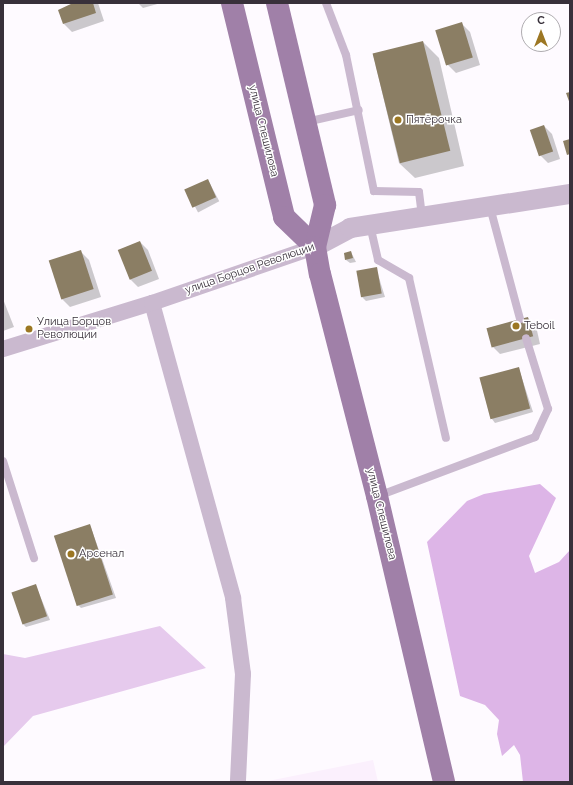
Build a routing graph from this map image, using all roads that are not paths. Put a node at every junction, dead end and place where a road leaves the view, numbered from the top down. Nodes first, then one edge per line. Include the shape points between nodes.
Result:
1 (232, 3) edge
2 (277, 3) edge
3 (326, 3) edge
4 (359, 110) junction
5 (305, 122) junction
6 (570, 194) edge
7 (490, 206) junction
8 (422, 215) junction
9 (370, 224) junction
10 (315, 247) junction
11 (152, 303) junction
12 (520, 319) dead end
13 (526, 338) dead end
14 (3, 350) edge
15 (446, 438) dead end
16 (3, 461) edge
17 (377, 496) junction
18 (34, 558) dead end
19 (238, 782) edge
20 (444, 782) edge

1 - 10 main road, улица Спешилова via 284,217
2 - 5 main road, улица Спешилова
3 - 4 lane via 346,55
4 - 5 lane
4 - 8 lane via 374,191 419,192
5 - 10 main road, улица Спешилова via 325,204
6 - 7 street, улица Борцов Революции
7 - 8 street, улица Борцов Революции
7 - 12 lane
8 - 9 street, улица Борцов Революции
9 - 10 street, улица Борцов Революции via 350,228
9 - 15 lane via 378,260 408,278
10 - 11 street, улица Борцов Революции
10 - 17 main road, улица Спешилова
11 - 14 street, улица Борцов Революции
11 - 19 street via 233,598 243,674
13 - 17 lane via 548,409 535,437
16 - 18 lane
17 - 20 main road, улица Спешилова

